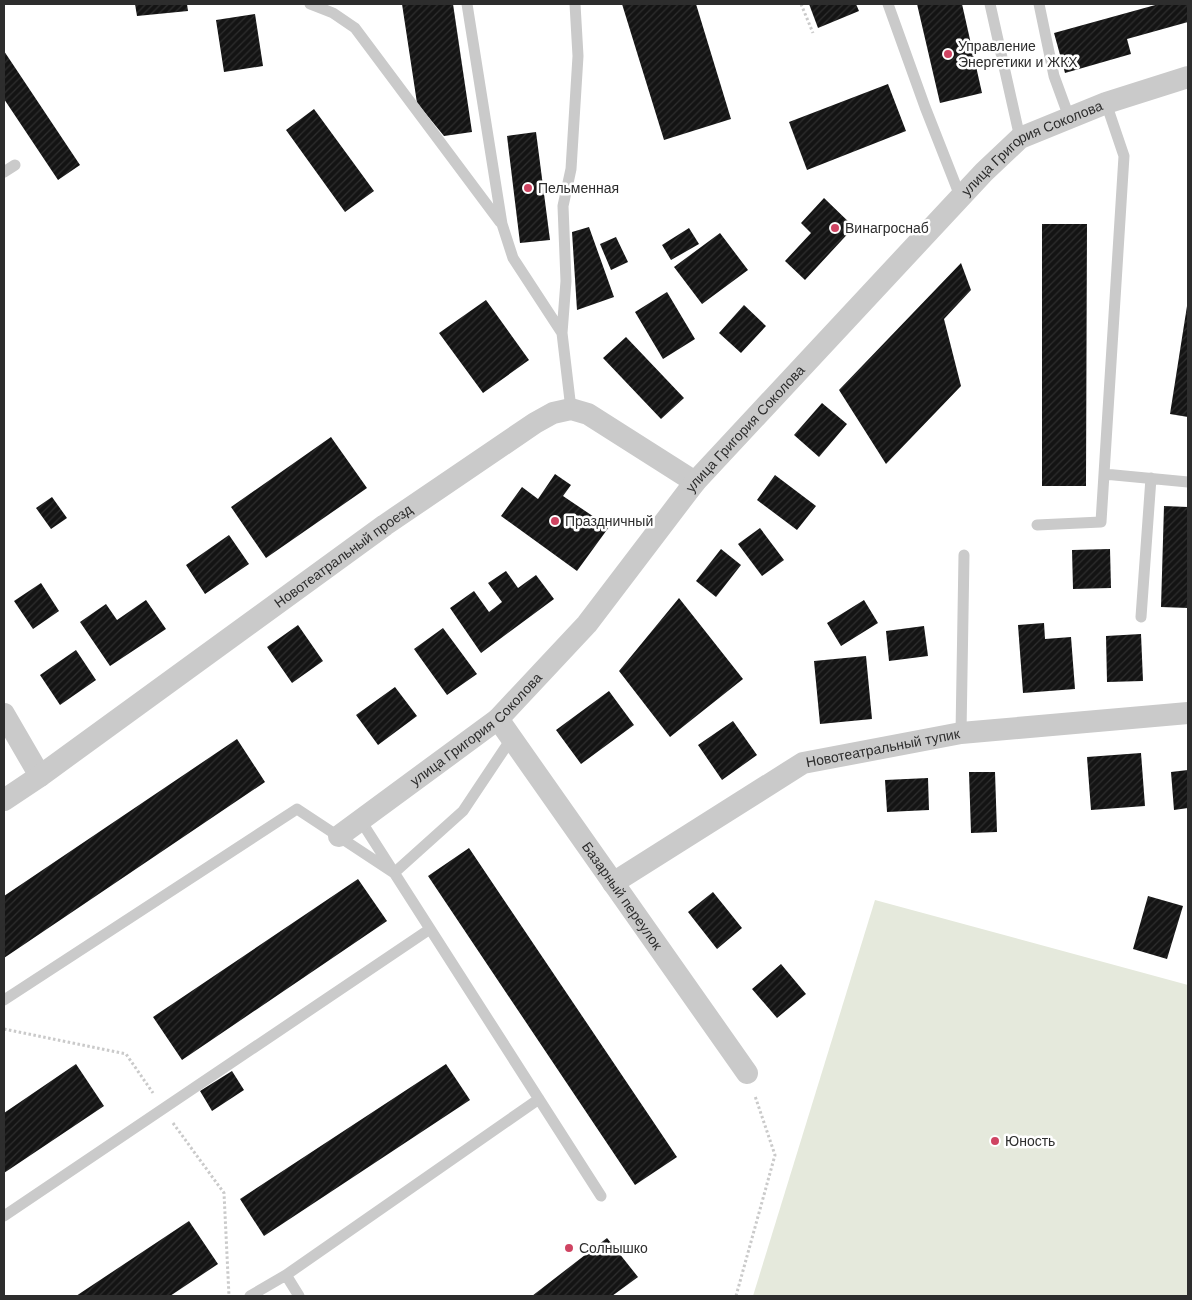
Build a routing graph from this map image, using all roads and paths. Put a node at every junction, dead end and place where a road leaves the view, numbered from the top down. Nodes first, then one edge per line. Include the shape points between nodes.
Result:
1 (310, 4) edge
2 (467, 4) edge
3 (575, 4) edge
4 (801, 4) edge
5 (888, 4) edge
6 (990, 4) edge
7 (1039, 4) edge
8 (813, 33) dead end
9 (1188, 77) edge
10 (1106, 103) junction
11 (1069, 117) junction
12 (1020, 138) junction
13 (15, 165) dead end
14 (4, 172) edge
15 (960, 196) junction
16 (502, 224) junction
17 (562, 333) junction
18 (571, 409) junction
19 (1104, 474) junction
20 (1151, 478) junction
21 (695, 482) junction
22 (1188, 482) edge
23 (1037, 525) dead end
24 (964, 554) dead end
25 (1141, 616) dead end
26 (1188, 713) edge
27 (4, 714) edge
28 (498, 719) junction
29 (961, 732) junction
30 (511, 739) junction
31 (40, 776) junction
32 (4, 800) edge
33 (361, 821) junction
34 (339, 836) junction
35 (394, 873) junction
36 (612, 883) junction
37 (430, 929) junction
38 (4, 1000) edge
39 (748, 1073) joint
40 (539, 1099) junction
41 (601, 1196) dead end
42 (4, 1216) edge
43 (286, 1275) junction
44 (250, 1296) edge
45 (299, 1296) edge
46 (736, 1296) edge

1 - 16 lane via 333,13 355,28
2 - 16 lane
3 - 17 lane via 578,56 571,169 563,206 566,281
4 - 8 path
5 - 15 lane
6 - 12 lane
7 - 11 lane via 1054,76
9 - 10 street, улица Григория Соколова
10 - 11 street, улица Григория Соколова
10 - 19 lane via 1124,156
11 - 12 street, улица Григория Соколова
12 - 15 street, улица Григория Соколова
13 - 14 lane
15 - 21 street, улица Григория Соколова
16 - 17 lane via 513,258
17 - 18 lane
18 - 21 street via 588,414
18 - 31 street, Новотеатральный проезд via 553,413 535,423 385,525
19 - 20 lane
19 - 23 lane via 1101,522
20 - 22 lane
20 - 25 lane
21 - 28 street, улица Григория Соколова via 587,624
24 - 29 lane
26 - 29 street, Новотеатральный тупик
27 - 31 street
28 - 30 street, Базарный переулок
28 - 33 street, улица Григория Соколова
29 - 36 street, Новотеатральный тупик via 803,763
30 - 35 lane via 463,811
30 - 36 street, Базарный переулок
31 - 32 street, Новотеатральный проезд
33 - 34 street, улица Григория Соколова
33 - 35 lane
34 - 35 lane
34 - 38 lane via 297,809
35 - 37 lane
36 - 39 street, Базарный переулок
37 - 40 lane
37 - 42 lane
39 - 46 path via 775,1155
40 - 41 lane
40 - 43 lane
43 - 44 lane
43 - 45 lane

